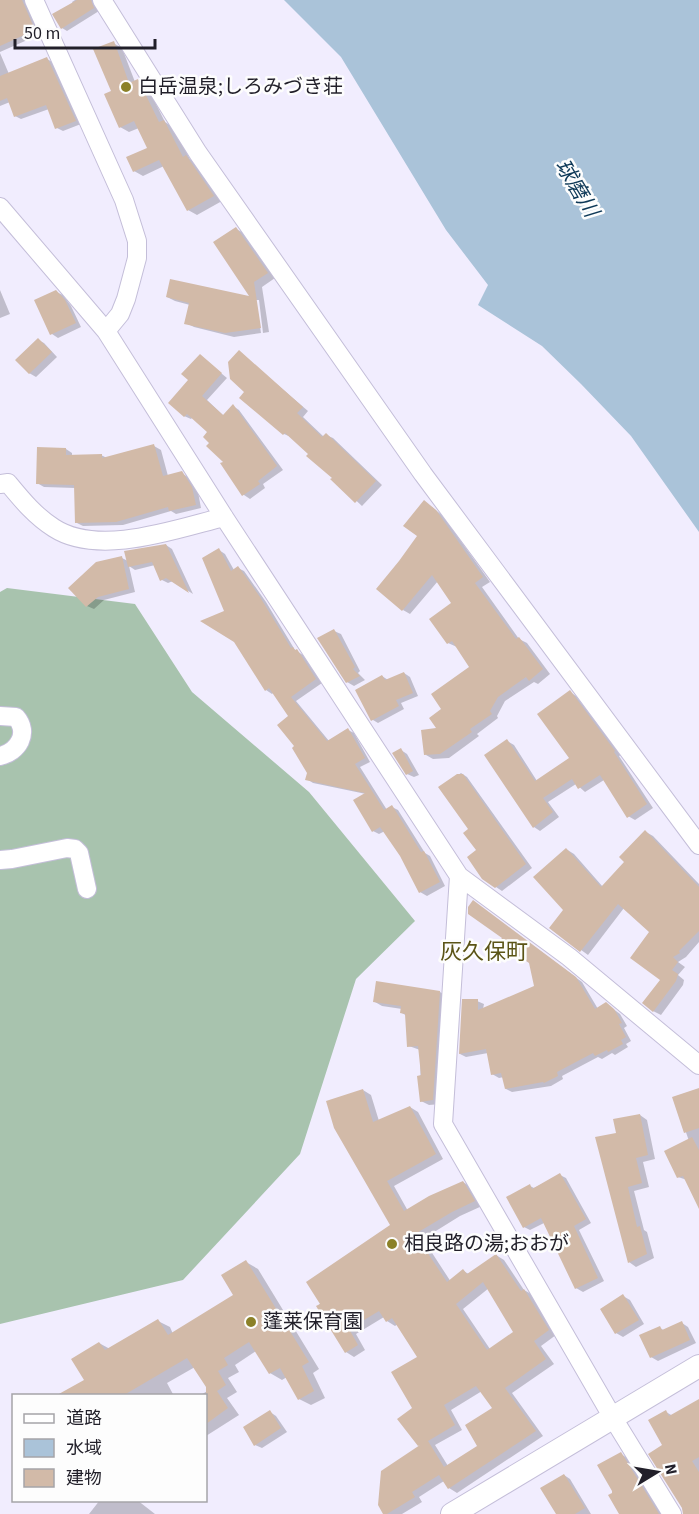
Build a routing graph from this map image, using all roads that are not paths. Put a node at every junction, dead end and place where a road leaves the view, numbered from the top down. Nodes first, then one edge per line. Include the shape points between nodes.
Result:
1 (34, 0) edge
2 (102, 0) edge
3 (0, 207) edge
4 (106, 331) junction
5 (0, 484) edge
6 (224, 517) junction
7 (0, 716) edge
8 (0, 756) edge
9 (699, 845) edge
10 (0, 860) edge
11 (459, 876) junction
12 (87, 889) dead end
13 (699, 1065) edge
14 (699, 1366) edge
15 (613, 1418) junction
16 (452, 1514) edge
17 (672, 1514) edge

1 - 4 street via 124,200 137,241 126,299
2 - 9 street via 198,153 423,474
3 - 4 street
4 - 6 street
5 - 6 street via 8,483 32,512 56,529 86,540 125,540
6 - 11 street
7 - 8 street via 16,717 21,722 22,737 18,746
10 - 12 street via 75,849
11 - 13 street via 569,957
11 - 15 street via 442,1124
14 - 15 street
15 - 16 street
15 - 17 street

